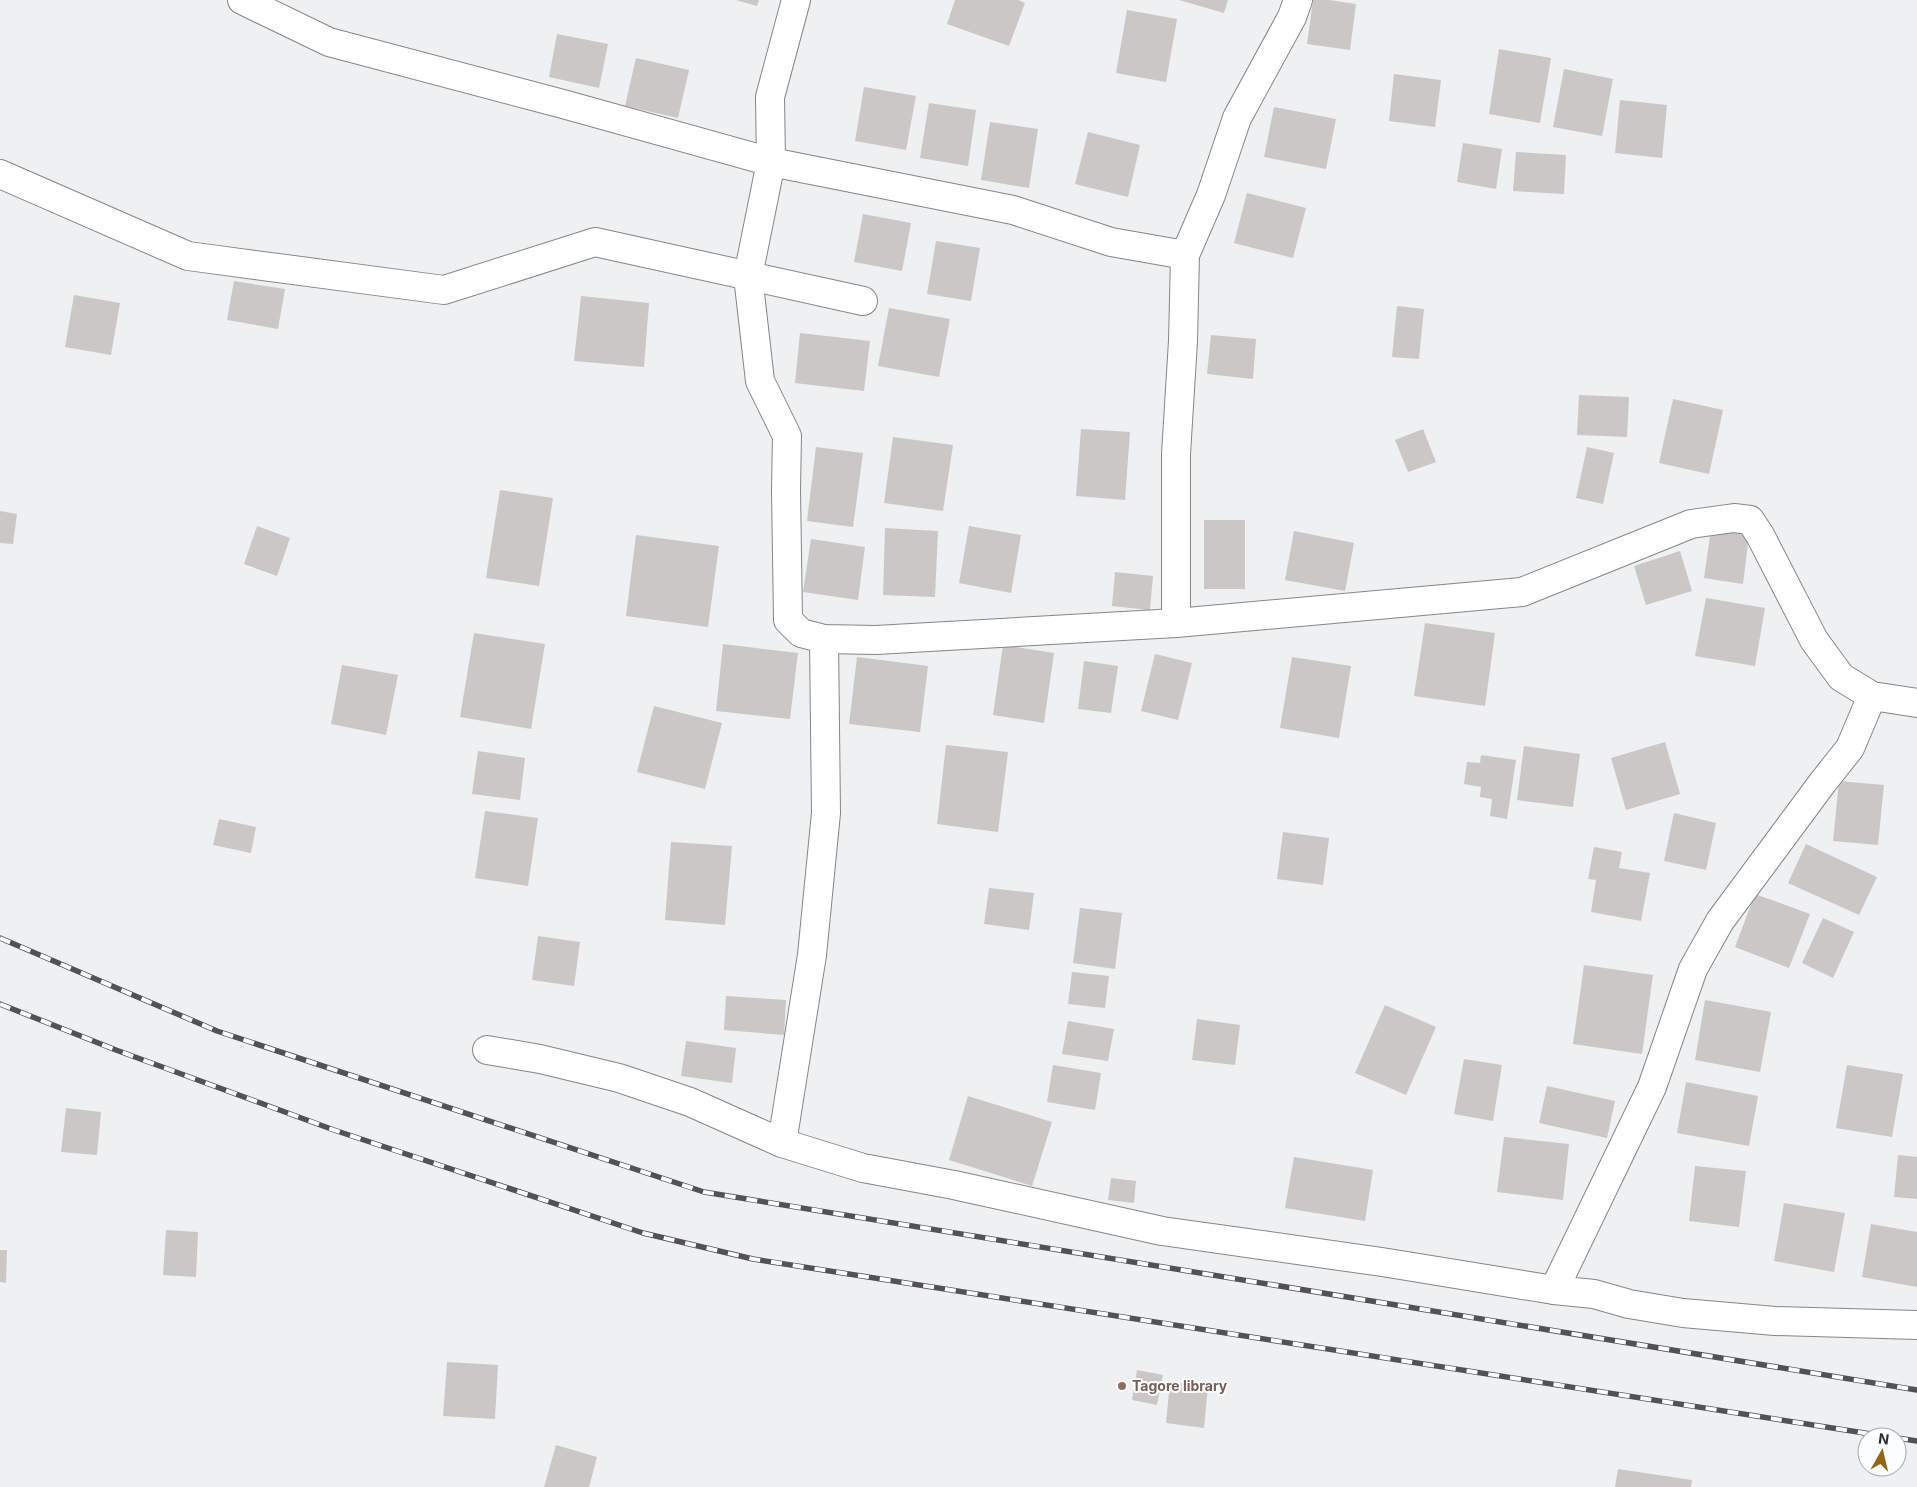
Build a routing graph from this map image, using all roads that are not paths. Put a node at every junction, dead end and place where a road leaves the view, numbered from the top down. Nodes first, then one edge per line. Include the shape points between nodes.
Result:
1 (242, 0) edge
2 (796, 0) edge
3 (1298, 0) edge
4 (771, 162) junction
5 (0, 174) edge
6 (1185, 255) junction
7 (748, 276) junction
8 (863, 301) dead end
9 (1176, 623) junction
10 (824, 639) junction
11 (1872, 696) junction
12 (1917, 703) edge
13 (487, 1050) dead end
14 (782, 1143) junction
15 (1554, 1290) junction
16 (1917, 1325) edge

1 - 4 street via 329,42
2 - 4 street via 770,97
3 - 6 street via 1237,118 1211,195
4 - 6 street via 1013,210 1111,242
4 - 7 street
5 - 7 street via 188,256 444,290 595,242
6 - 9 street via 1176,454
7 - 8 street
7 - 10 street via 760,381 787,436 788,620 802,633
9 - 10 street via 876,640
9 - 11 street via 1522,592 1691,524 1734,518 1750,520 1814,640 1841,677
10 - 14 street via 826,813 812,956
11 - 12 street
11 - 15 street via 1850,748 1720,921 1693,969 1652,1087
13 - 14 street via 620,1078 690,1102
14 - 15 street via 863,1168 954,1184 1162,1231
15 - 16 street via 1594,1294 1682,1314 1775,1321

